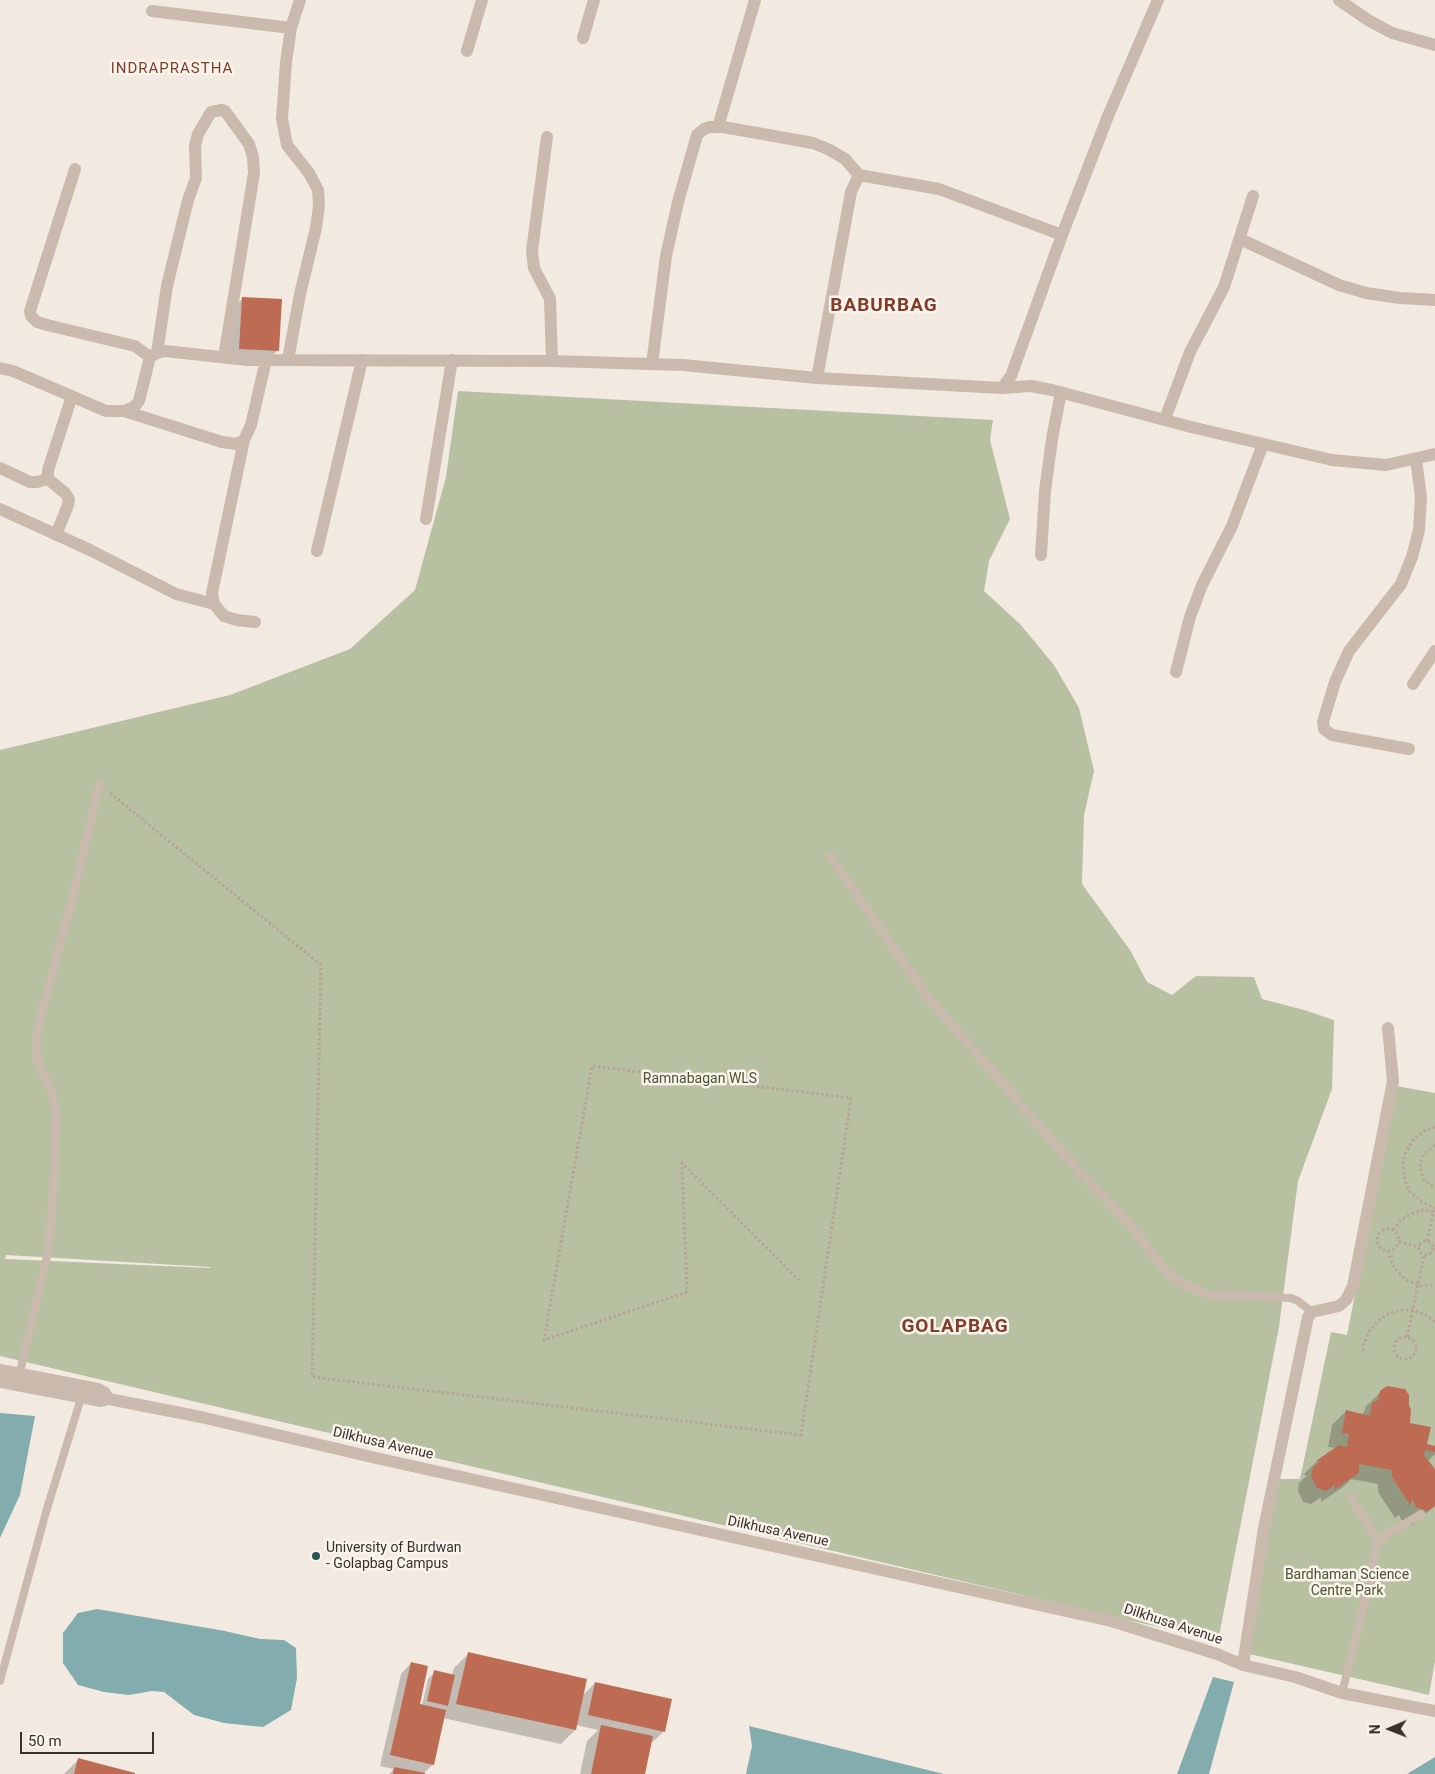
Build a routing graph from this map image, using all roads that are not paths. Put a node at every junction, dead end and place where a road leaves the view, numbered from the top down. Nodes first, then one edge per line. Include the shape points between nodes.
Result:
1 (300, 0) edge
2 (482, 0) edge
3 (594, 0) edge
4 (755, 0) edge
5 (1158, 0) edge
6 (1340, 0) edge
7 (152, 10) dead end
8 (291, 28) junction
9 (583, 38) dead end
10 (1435, 45) edge
11 (467, 51) dead end
12 (718, 127) junction
13 (547, 137) dead end
14 (75, 169) dead end
15 (859, 175) junction
16 (1253, 196) dead end
17 (1062, 235) junction
18 (1240, 239) junction
19 (1435, 300) edge
20 (154, 355) junction
21 (224, 357) junction
22 (266, 360) junction
23 (288, 360) junction
24 (362, 360) junction
25 (452, 360) junction
26 (552, 361) junction
27 (652, 364) junction
28 (0, 368) edge
29 (817, 378) junction
30 (1002, 388) junction
31 (1061, 392) junction
32 (72, 396) junction
33 (124, 411) junction
34 (1165, 419) junction
35 (244, 440) junction
36 (1263, 444) junction
37 (1435, 454) edge
38 (1416, 459) junction
39 (0, 468) edge
40 (48, 479) junction
41 (0, 509) edge
42 (426, 519) dead end
43 (56, 535) junction
44 (317, 551) dead end
45 (1041, 555) dead end
46 (214, 604) junction
47 (255, 622) dead end
48 (1435, 651) edge
49 (1176, 672) dead end
50 (1413, 684) dead end
51 (1409, 749) dead end
52 (99, 785) road end
53 (830, 856) dead end
54 (1388, 1028) dead end
55 (1312, 1312) junction
56 (0, 1370) edge
57 (18, 1380) junction
58 (0, 1382) edge
59 (81, 1398) junction
60 (109, 1399) junction
61 (1351, 1497) dead end
62 (1421, 1514) dead end
63 (1378, 1542) junction
64 (1243, 1665) junction
65 (0, 1681) edge
66 (1342, 1693) junction
67 (1435, 1710) edge

1 - 8 street
2 - 11 street
3 - 9 street
4 - 12 street
5 - 17 street
6 - 10 street via 1392,33
7 - 8 street
8 - 23 street via 283,124 288,145 318,190 319,206
12 - 15 street via 813,143 845,159
12 - 27 street via 704,129 698,135 678,202 666,256
13 - 26 street via 532,251 534,268 550,300
14 - 20 street via 31,316 37,322 134,346
15 - 17 street via 939,189
15 - 29 street via 851,192
16 - 18 street
17 - 30 street via 1011,376
18 - 19 street via 1339,285 1366,293
18 - 34 street via 1224,287 1190,352
20 - 21 street via 165,351
20 - 21 street via 188,200 196,178 198,134 211,112 222,110 249,144 254,173
20 - 33 street via 139,401
21 - 22 street
22 - 23 street
22 - 35 street via 251,425
23 - 24 street
24 - 25 street
24 - 44 street
25 - 26 street
25 - 42 street
26 - 27 street
27 - 29 street
28 - 32 street
29 - 30 street
30 - 31 street via 1031,386
31 - 34 street
31 - 45 street via 1045,491
32 - 33 street via 106,411
32 - 40 street
33 - 35 street via 222,442 236,444
34 - 36 street
35 - 46 street via 212,593
36 - 38 street via 1362,464 1386,465
36 - 49 street via 1232,526 1202,585
37 - 38 street
38 - 51 street via 1421,497 1419,530 1412,557 1400,584 1349,651 1323,722 1324,729 1332,735
39 - 40 street via 30,482
40 - 43 street via 69,499
41 - 43 street
43 - 46 street via 176,594
46 - 47 street via 224,616
48 - 50 street
52 - 57 lane via 74,896 37,1031 37,1062 56,1111 54,1179 49,1248
53 - 55 lane via 927,996 1073,1165 1127,1221 1170,1276 1206,1294 1291,1298
54 - 55 street via 1393,1081 1353,1286 1339,1306
55 - 64 street via 1308,1317 1264,1528
56 - 57 street, Dilkhusa Avenue
57 - 58 street, Dilkhusa Avenue
57 - 59 street, Dilkhusa Avenue
57 - 60 street, Dilkhusa Avenue via 98,1389
59 - 60 street, Dilkhusa Avenue
59 - 65 lane
60 - 64 street, Dilkhusa Avenue via 1111,1621
61 - 63 lane
62 - 63 lane
63 - 66 lane
64 - 66 street, Dilkhusa Avenue via 1295,1677
66 - 67 street, Dilkhusa Avenue

